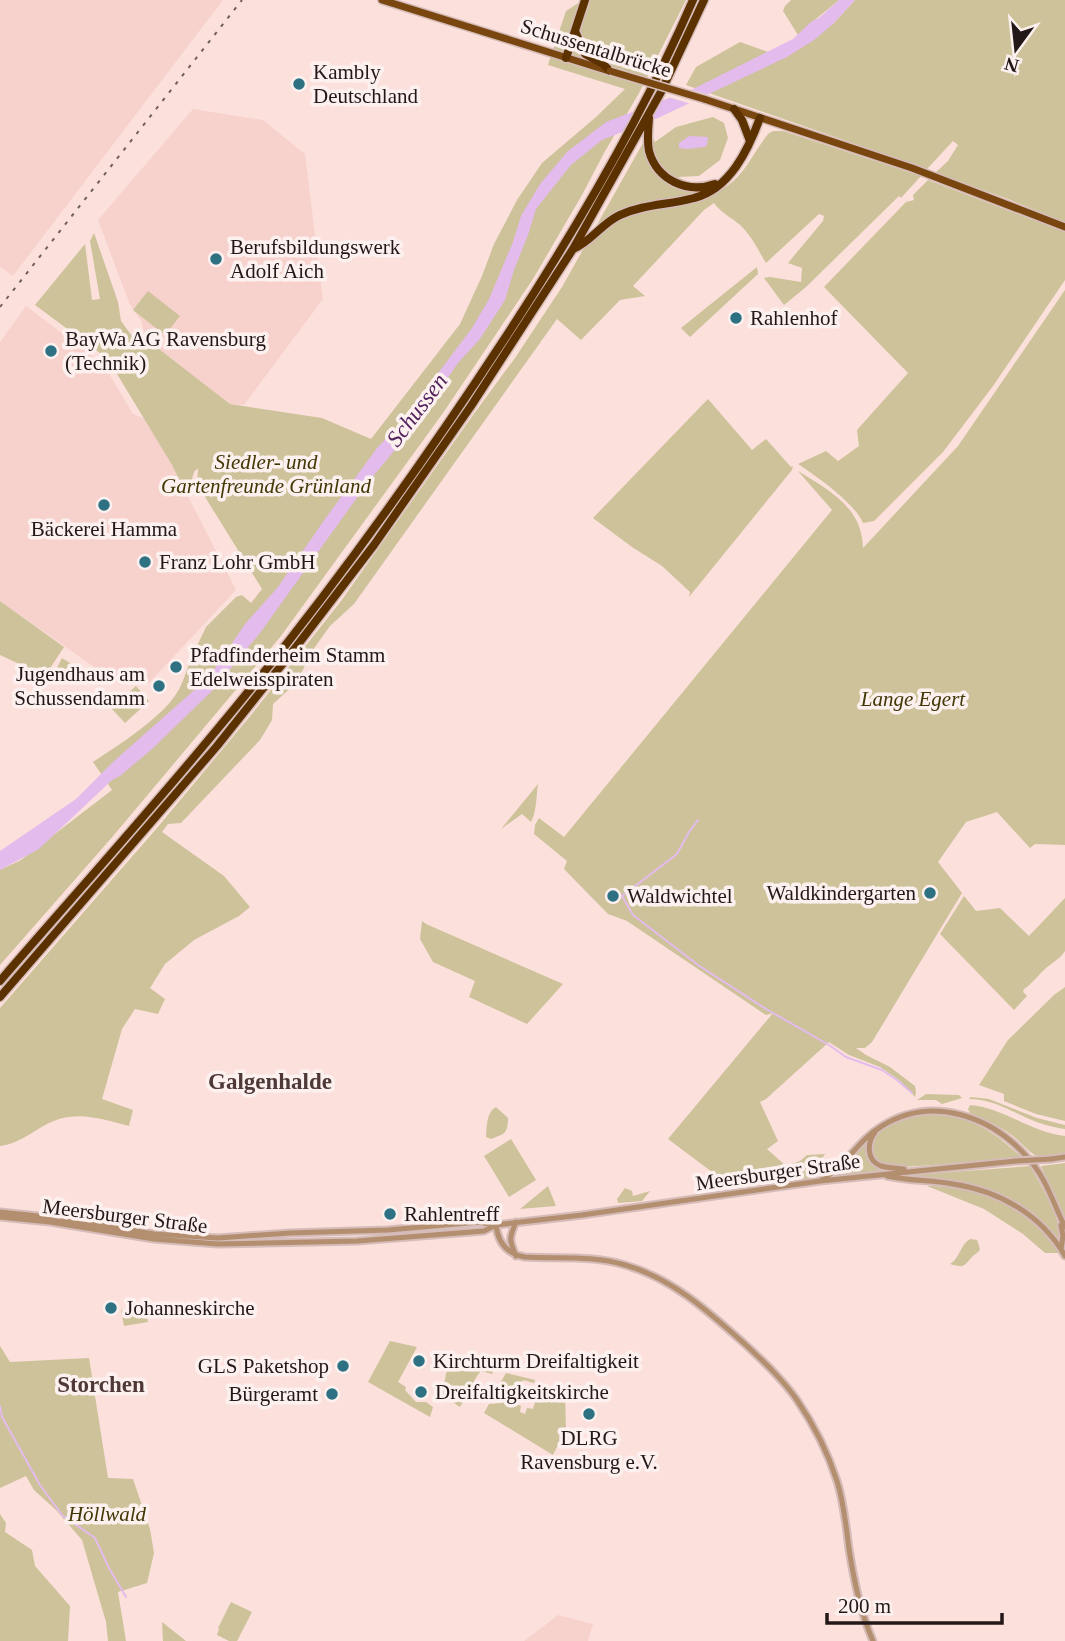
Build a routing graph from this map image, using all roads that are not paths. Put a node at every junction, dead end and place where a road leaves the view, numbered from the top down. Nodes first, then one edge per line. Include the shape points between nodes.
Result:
1 (382, 0) edge
2 (585, 0) edge
3 (691, 0) edge
4 (704, 0) edge
5 (575, 31) junction
6 (566, 58) junction
7 (610, 71) junction
8 (734, 109) junction
9 (650, 111) junction
10 (760, 118) junction
11 (750, 141) junction
12 (721, 182) junction
13 (1065, 227) edge
14 (573, 249) junction
15 (0, 981) edge
16 (0, 996) edge
17 (876, 1130) junction
18 (1065, 1157) edge
19 (918, 1171) junction
20 (881, 1174) junction
21 (820, 1181) junction
22 (0, 1212) edge
23 (0, 1217) edge
24 (1060, 1218) junction
25 (516, 1222) junction
26 (496, 1225) junction
27 (1065, 1227) edge
28 (1061, 1250) junction
29 (516, 1256) junction
30 (1065, 1256) edge
31 (873, 1641) edge

1 - 6 main road, Schussentalbrücke
2 - 5 highway
3 - 15 highway via 645,99 587,205 433,445 211,737
4 - 9 highway
5 - 6 highway
5 - 7 highway via 585,54
6 - 7 main road, Schussentalbrücke
7 - 8 main road, Schussentalbrücke, bridge
8 - 10 main road, Schussentalbrücke
8 - 11 highway
9 - 12 highway via 649,149 658,171 694,188
9 - 14 highway
10 - 11 highway
10 - 13 main road, Schussentalbrücke via 912,168
11 - 12 highway
12 - 14 highway via 707,194 618,216
14 - 16 highway via 471,406 296,647 217,746
17 - 19 street via 869,1145 872,1159 882,1166
17 - 21 street via 844,1164
17 - 24 street via 911,1114 933,1111 982,1122 1028,1157
18 - 19 street, Meersburger Straße, bridge
19 - 20 street, Meersburger Straße
20 - 21 street, Meersburger Straße
20 - 28 street via 952,1183 1005,1199 1035,1219
21 - 25 street, Meersburger Straße
22 - 26 street, Meersburger Straße via 154,1234 218,1238 479,1222
23 - 26 street, Meersburger Straße via 218,1244 381,1240 484,1231
24 - 27 street
24 - 28 street
25 - 26 street, Meersburger Straße
25 - 29 street via 510,1242
26 - 29 street via 503,1246
28 - 30 street
29 - 31 street via 591,1258 651,1274 696,1301 775,1374 808,1418 828,1458 841,1500 858,1596

